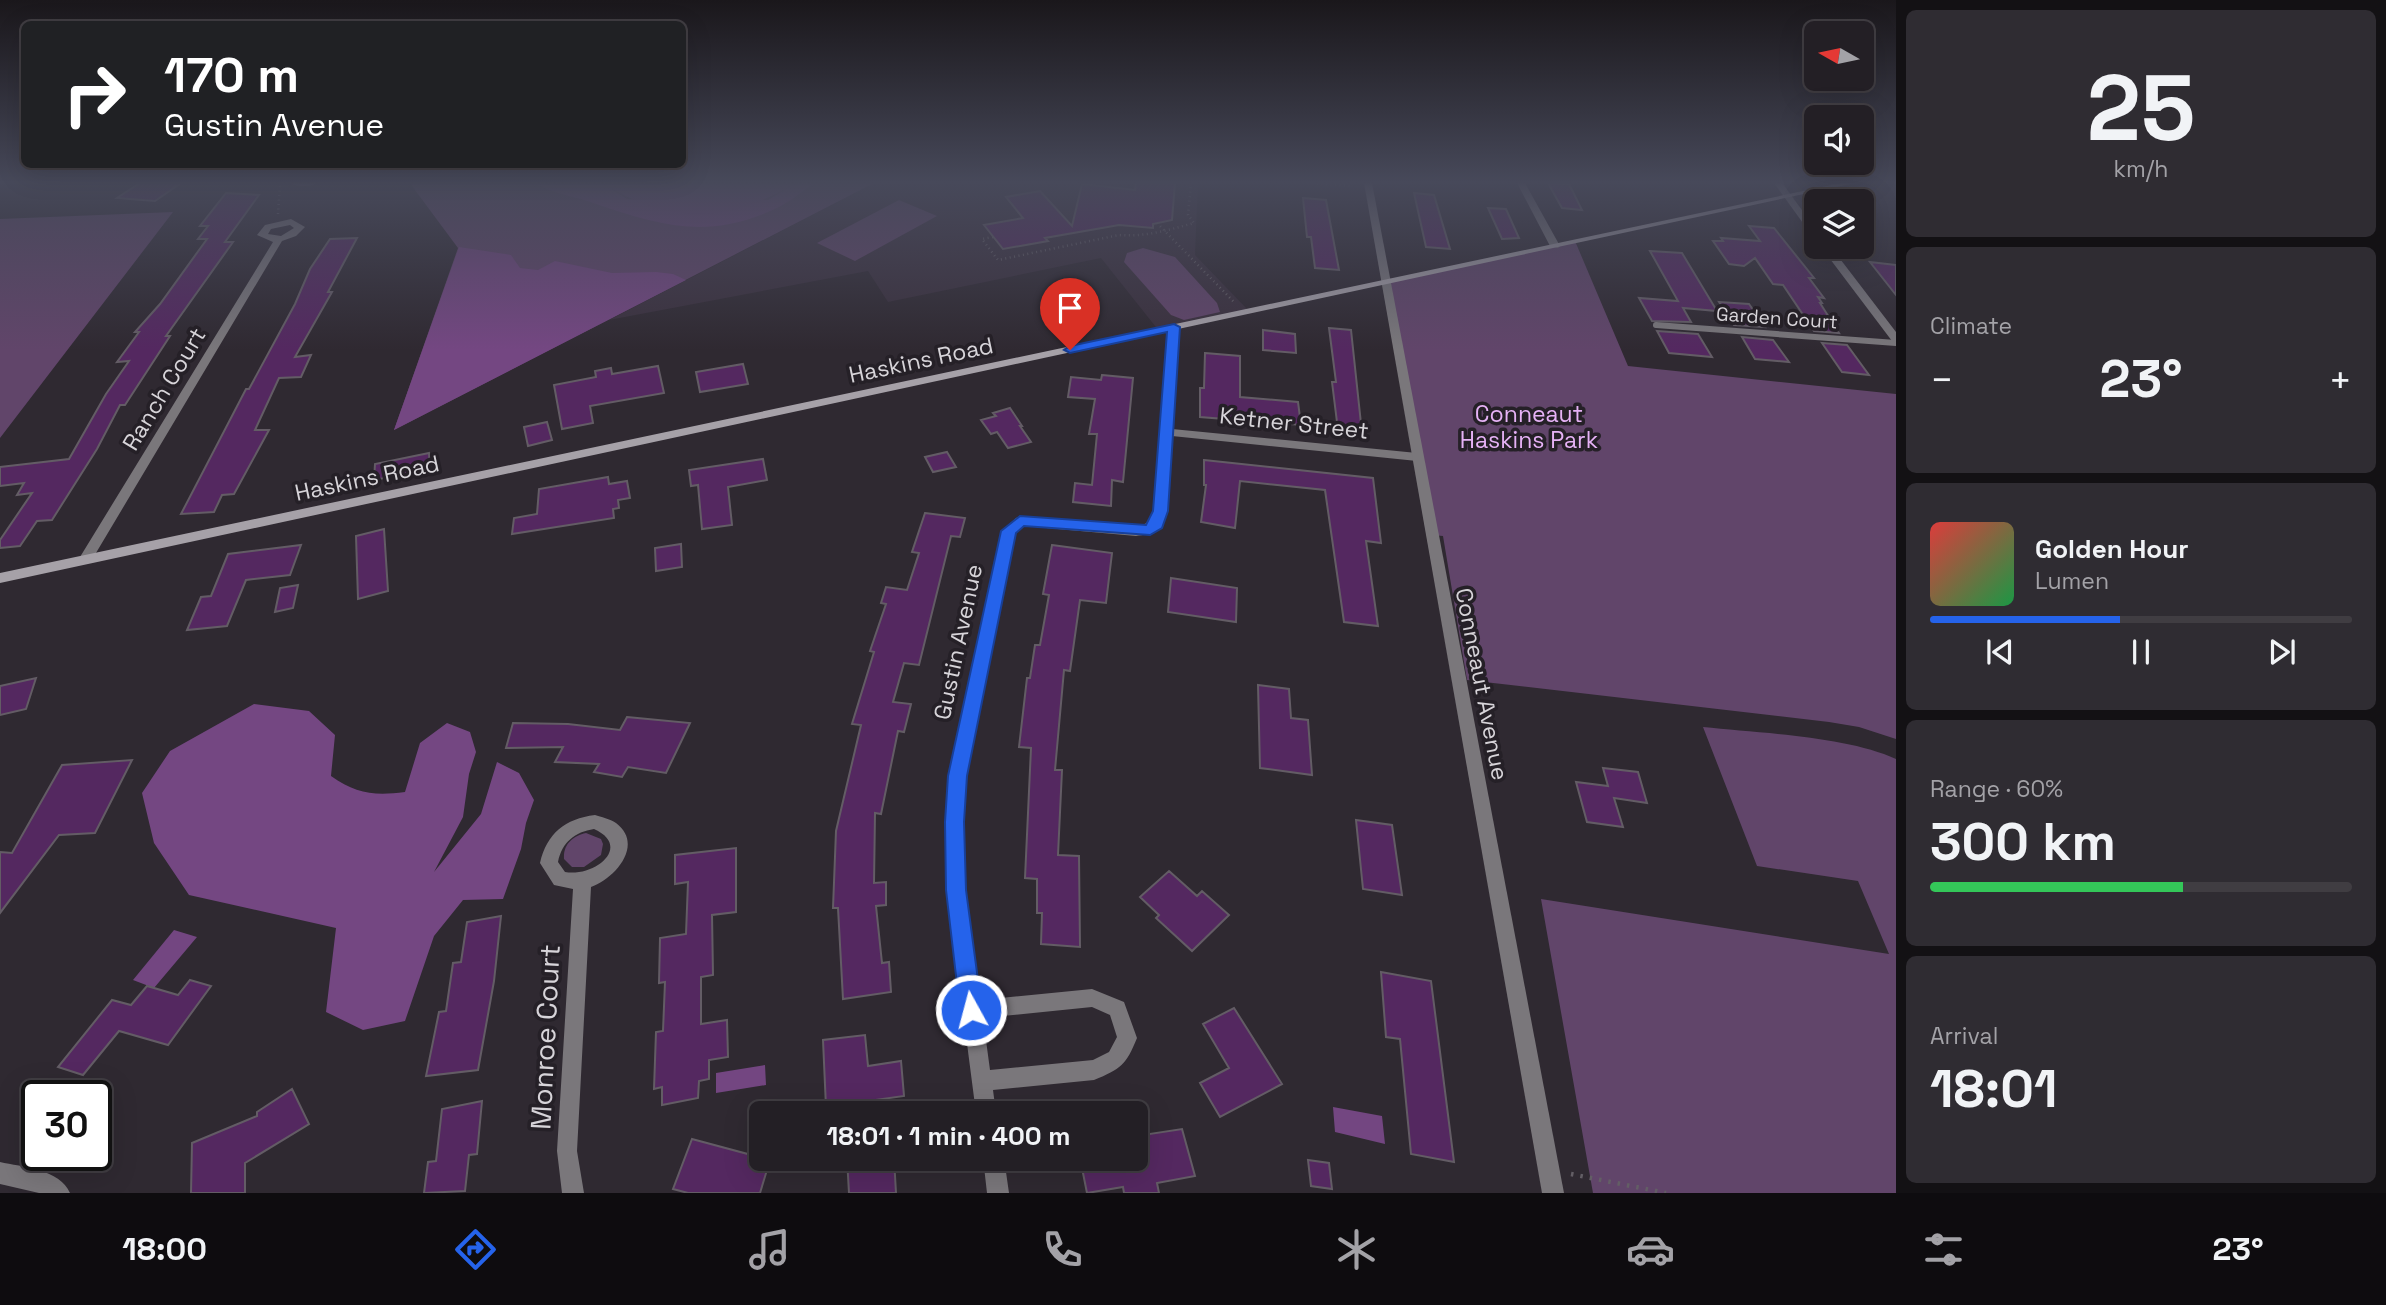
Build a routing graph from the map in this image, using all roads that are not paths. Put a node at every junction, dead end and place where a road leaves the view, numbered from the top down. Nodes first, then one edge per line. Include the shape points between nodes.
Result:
1 (279, 239) edge
2 (1378, 239) edge
3 (1551, 239) edge
4 (1589, 239) edge
5 (1555, 246) junction
6 (1835, 259) edge
7 (1386, 282) junction
8 (1656, 325) dead end
9 (1174, 327) junction
10 (1896, 341) edge
11 (1167, 432) junction
12 (1417, 457) junction
13 (85, 560) junction
14 (0, 578) edge
15 (582, 883) dead end
16 (971, 1010) junction
17 (981, 1081) junction
18 (984, 1101) edge
19 (995, 1171) edge
20 (0, 1172) edge
21 (59, 1193) edge
22 (573, 1193) edge
23 (998, 1193) edge
24 (1553, 1193) edge

1 - 13 street, Ranch Court
2 - 7 street, Conneaut Avenue
3 - 5 street
4 - 5 main road, Haskins Road
5 - 7 main road, Haskins Road
6 - 10 street
7 - 9 main road, Haskins Road
7 - 12 street, Conneaut Avenue
8 - 10 lane, Garden Court
9 - 11 street, Gustin Avenue
9 - 13 main road, Haskins Road
11 - 12 street, Ketner Street
11 - 16 street, Gustin Avenue via 1160,511 1150,530 1020,521 1009,531 957,776 956,890
12 - 24 street, Conneaut Avenue
13 - 14 main road, Haskins Road
15 - 22 street, Monroe Court via 567,1151
16 - 17 street, Gustin Avenue
16 - 17 street via 1092,998 1116,1009 1127,1038 1115,1059 1094,1070
17 - 18 street, Gustin Avenue
19 - 23 street
20 - 21 street via 37,1180

